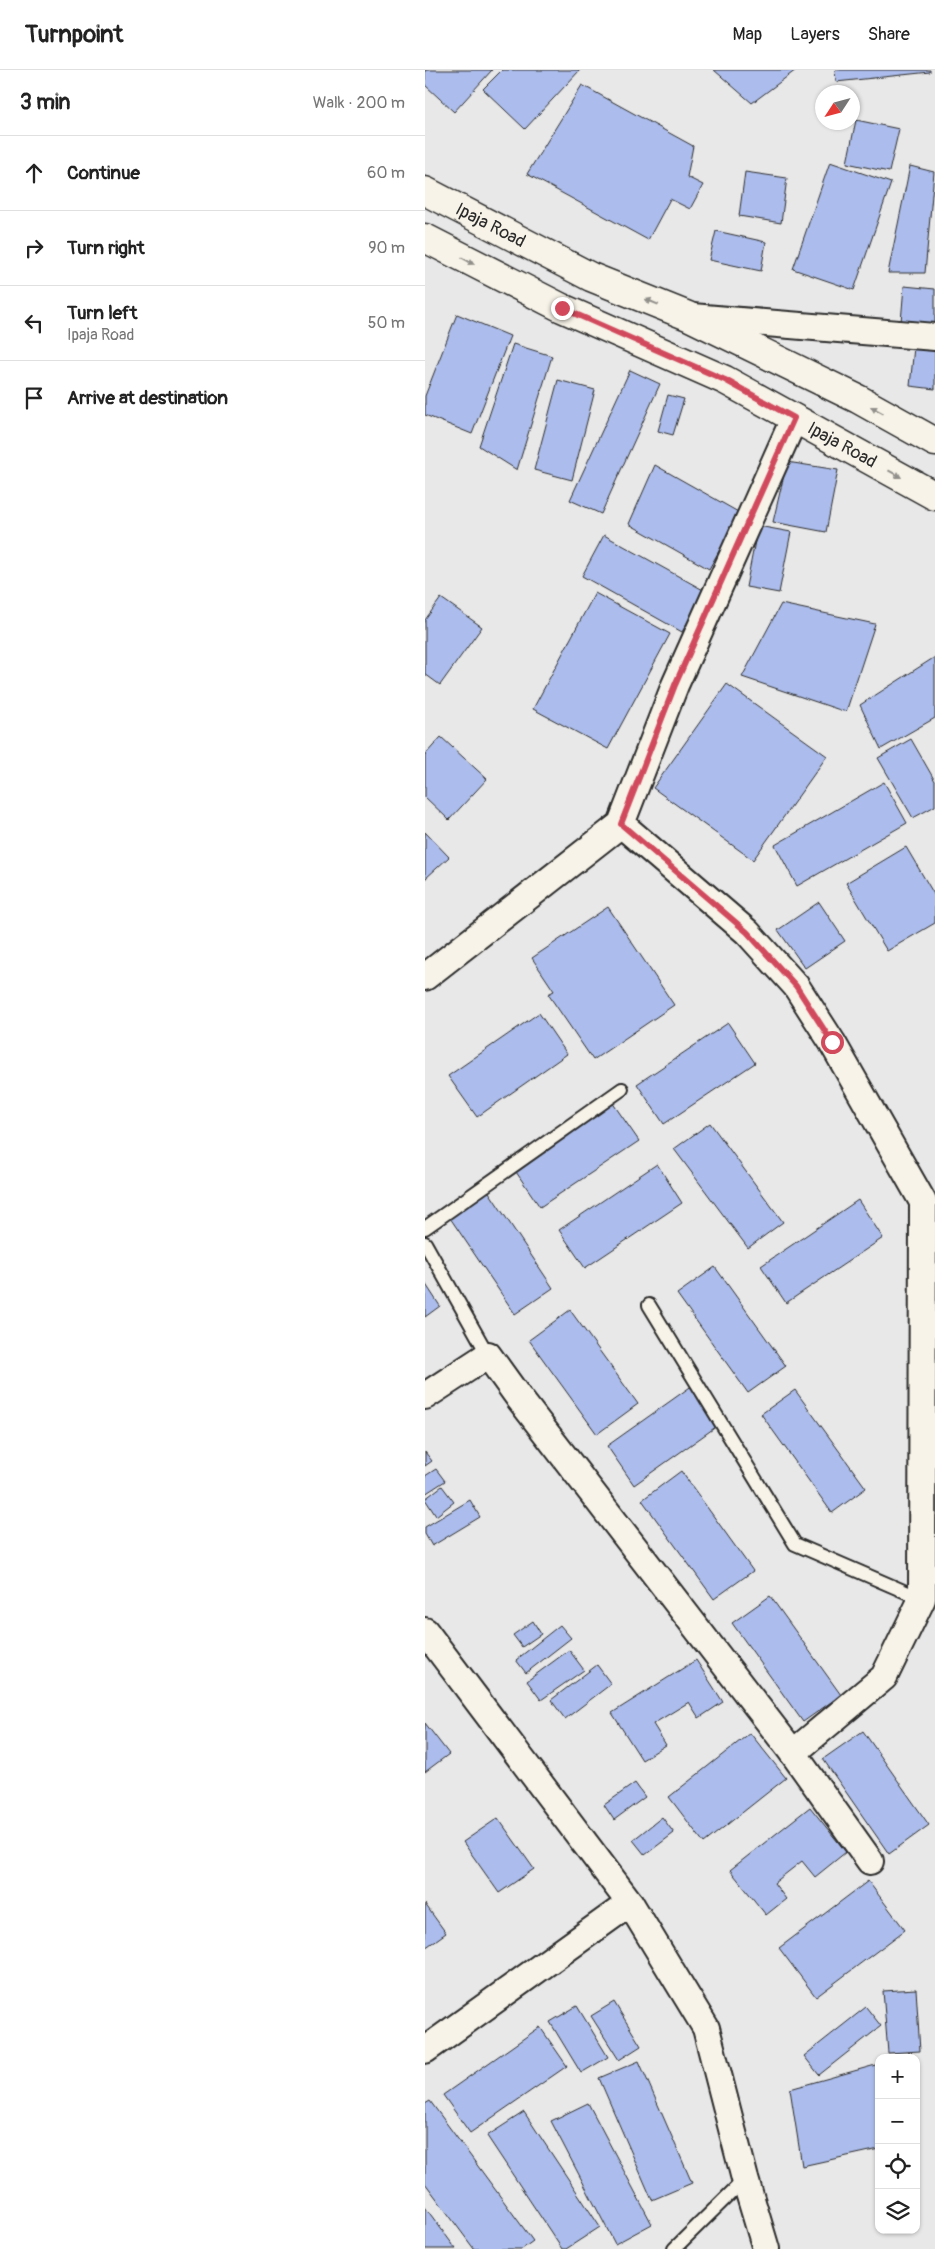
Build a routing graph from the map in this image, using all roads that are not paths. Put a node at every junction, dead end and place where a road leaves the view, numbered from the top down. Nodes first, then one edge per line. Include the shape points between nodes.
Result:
1 (425, 191) edge
2 (425, 238) edge
3 (688, 316) junction
4 (935, 337) edge
5 (794, 418) junction
6 (935, 442) edge
7 (935, 496) edge
8 (621, 824) junction
9 (425, 977) edge
10 (622, 1089) dead end
11 (929, 1204) edge
12 (425, 1228) edge
13 (425, 1242) edge
14 (649, 1305) dead end
15 (489, 1355) junction
16 (425, 1396) edge
17 (922, 1599) junction
18 (425, 1630) edge
19 (793, 1753) junction
20 (870, 1862) dead end
21 (630, 1903) junction
22 (425, 2050) edge
23 (745, 2179) junction
24 (674, 2249) edge
25 (766, 2249) edge

3 -> 1 main road, Ipaja Road via 591,277
2 -> 5 main road, Ipaja Road via 562,308 725,380
3 - 4 street
6 -> 3 main road, Ipaja Road via 858,399
5 -> 7 main road, Ipaja Road
5 - 8 street via 675,685
8 - 9 street
8 - 11 street via 747,932 796,986
10 - 12 lane
11 - 17 street
13 - 15 lane
14 - 17 lane via 795,1544
15 - 16 street
15 - 19 street
17 - 19 street via 883,1677
18 - 21 street
19 - 20 street
21 - 22 street
21 - 23 street via 706,2028
23 - 24 lane
23 - 25 street

